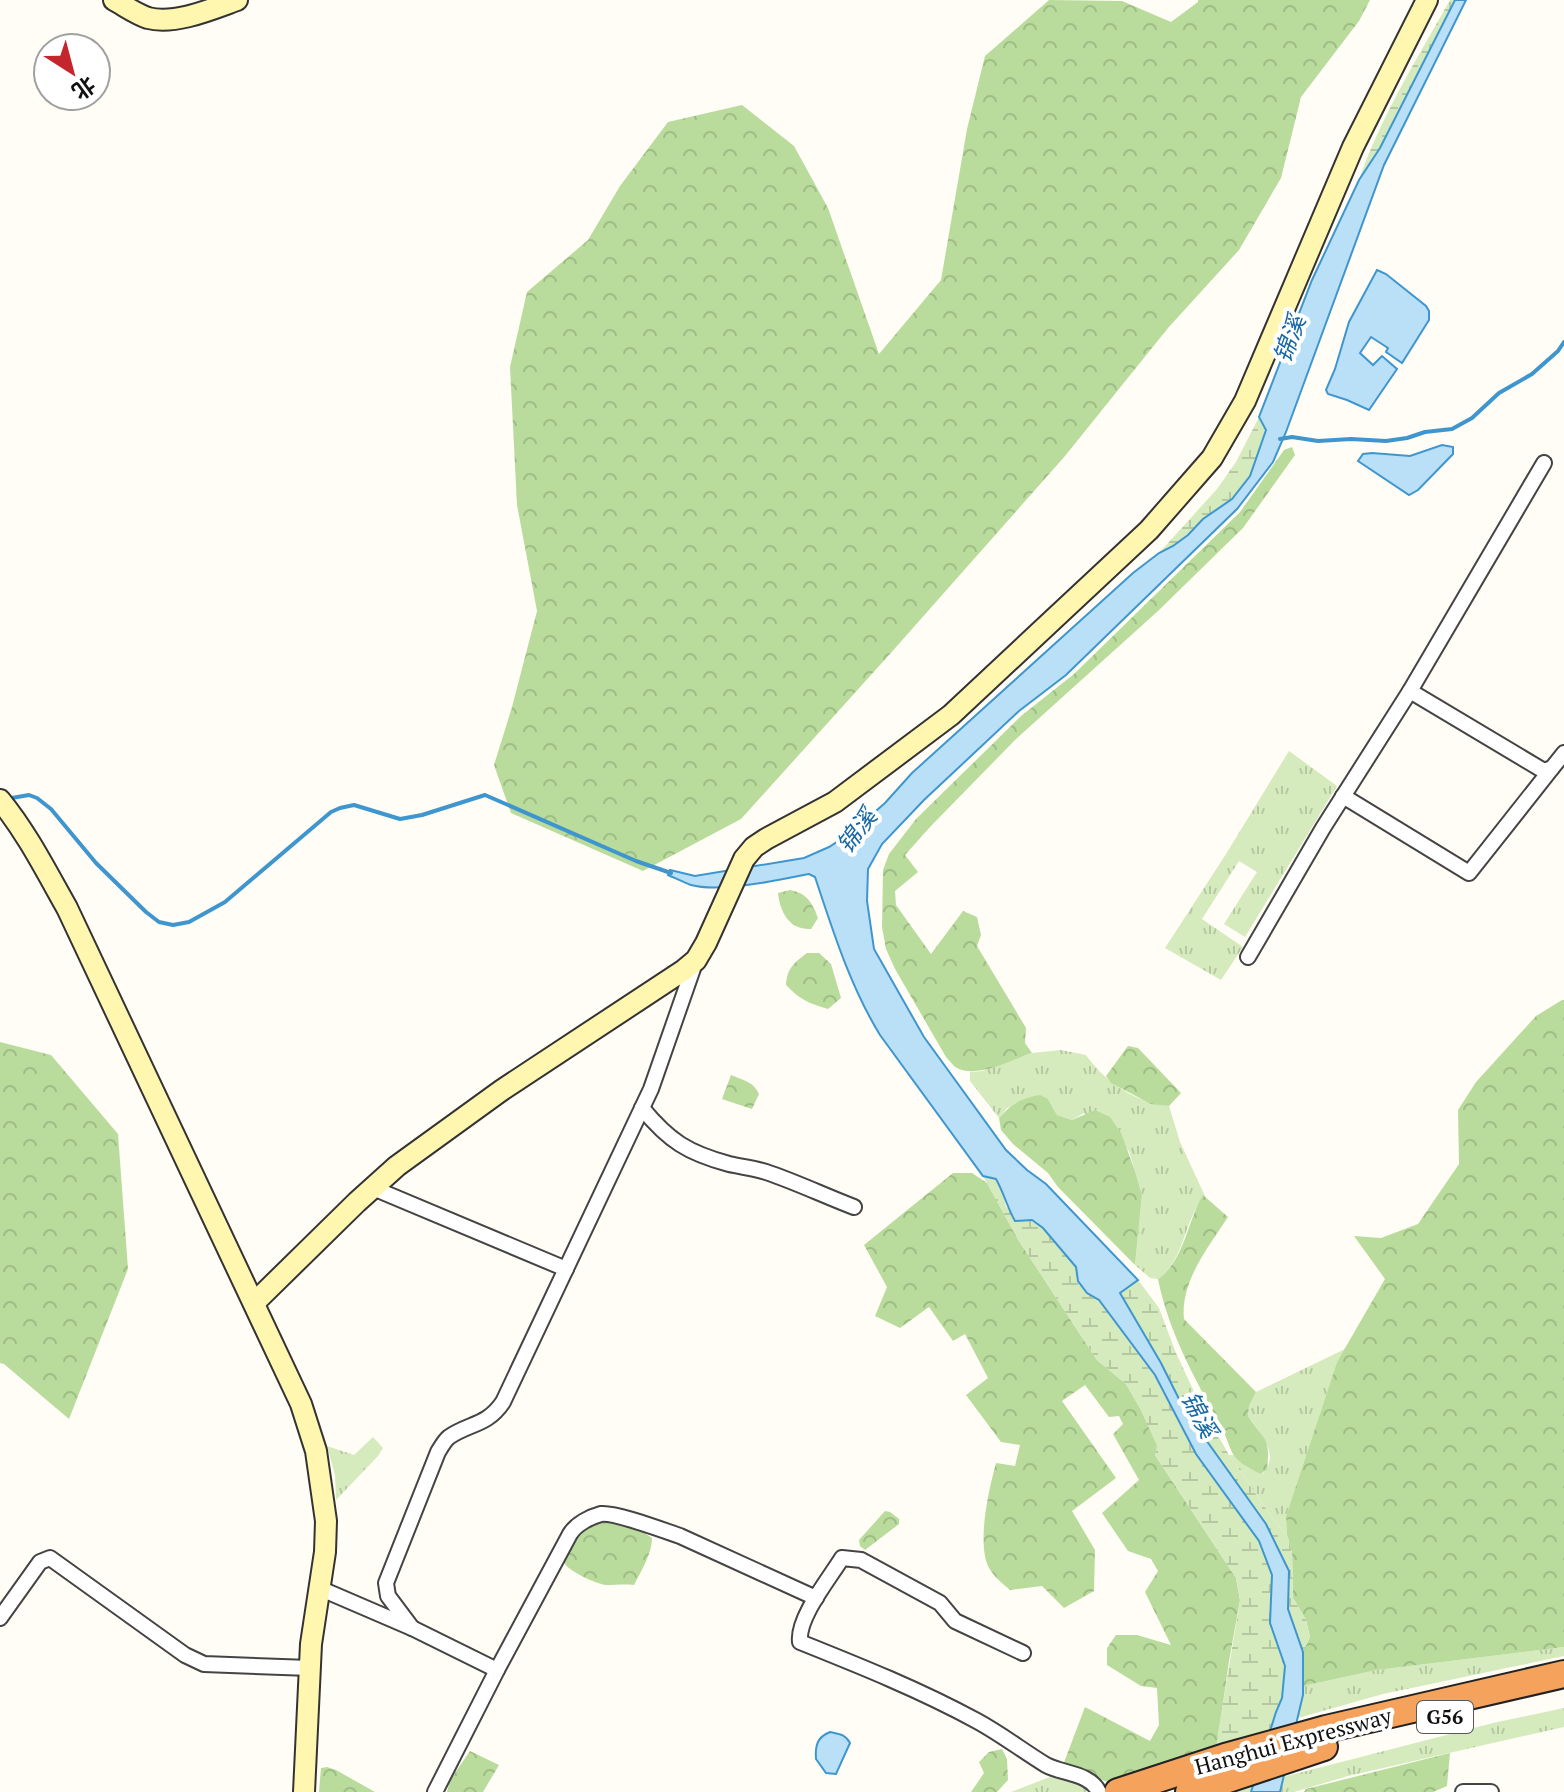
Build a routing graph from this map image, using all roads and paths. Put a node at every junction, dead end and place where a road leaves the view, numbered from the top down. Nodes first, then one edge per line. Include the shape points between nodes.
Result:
1 (114, 0) edge
2 (237, 0) edge
3 (1427, 0) edge
4 (1544, 463) dead end
5 (1410, 691) junction
6 (1564, 753) edge
7 (1552, 768) junction
8 (1343, 796) junction
9 (3, 804) edge
10 (1248, 957) dead end
11 (696, 960) junction
12 (642, 1108) junction
13 (373, 1188) junction
14 (854, 1207) dead end
15 (566, 1269) junction
16 (254, 1303) junction
17 (319, 1588) junction
18 (816, 1598) junction
19 (0, 1618) edge
20 (412, 1628) junction
21 (1023, 1653) dead end
22 (310, 1668) junction
23 (497, 1670) junction
24 (1564, 1674) edge
25 (1564, 1687) edge
26 (1326, 1738) junction
27 (304, 1792) edge
28 (435, 1792) edge
29 (1099, 1792) edge
30 (1118, 1792) edge
31 (1189, 1792) edge
32 (1463, 1792) edge
33 (1491, 1792) edge

1 - 2 street via 152,19 198,14
3 - 11 street via 1353,147 1245,401 1212,458 1149,530 951,715 835,802 754,847
4 - 5 street
5 - 7 street via 1544,771
5 - 8 street
6 - 7 street
7 - 8 street via 1469,873
8 - 10 street
9 - 16 street via 67,908
11 - 12 street
11 - 13 street via 502,1090
12 - 14 street via 672,1140 697,1153 765,1172
12 - 15 street
13 - 15 street
13 - 16 street
15 - 20 street via 497,1411 448,1437 438,1452 386,1583 388,1596
16 - 17 street via 301,1404 316,1451 326,1521
17 - 20 street
17 - 22 street
18 - 21 street via 842,1558 861,1560 940,1603 955,1621
18 - 23 street via 680,1536 603,1514 573,1529
18 - 29 street via 799,1632 800,1642 942,1703 1046,1765 1088,1779
19 - 22 street via 40,1562 50,1558 204,1664
20 - 23 street
22 - 27 street
23 - 28 street
24 - 26 highway, Hanghui Expressway / G56
25 - 26 highway, Hanghui Expressway / G56
26 - 30 highway, Hanghui Expressway / G56 via 1225,1757
26 - 31 highway, Hanghui Expressway / G56
32 - 33 street

